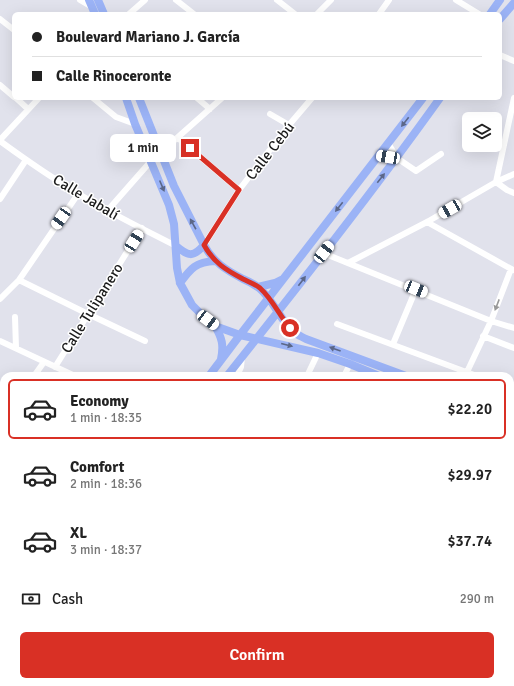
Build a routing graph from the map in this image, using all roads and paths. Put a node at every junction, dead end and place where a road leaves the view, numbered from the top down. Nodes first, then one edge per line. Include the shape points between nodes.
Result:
1 (80, 0) edge
2 (98, 0) edge
3 (145, 0) edge
4 (176, 0) edge
5 (277, 0) edge
6 (331, 0) edge
7 (389, 0) edge
8 (456, 0) edge
9 (500, 0) edge
10 (514, 3) edge
11 (92, 7) edge
12 (103, 12) edge
13 (131, 12) edge
14 (191, 12) edge
15 (292, 12) edge
16 (318, 12) edge
17 (380, 12) edge
18 (475, 12) edge
19 (491, 12) edge
20 (502, 17) edge
21 (0, 18) edge
22 (12, 28) edge
23 (502, 56) edge
24 (514, 61) edge
25 (0, 85) edge
26 (12, 95) edge
27 (514, 98) edge
28 (18, 100) edge
29 (37, 100) edge
30 (95, 100) edge
31 (127, 100) edge
32 (140, 100) edge
33 (199, 100) edge
34 (220, 100) edge
35 (310, 100) edge
36 (421, 100) edge
37 (439, 100) edge
38 (28, 109) junction
39 (210, 109) junction
40 (270, 114) dead end
41 (135, 124) junction
42 (290, 125) junction
43 (178, 138) junction
44 (0, 141) edge
45 (388, 143) junction
46 (504, 145) joint
47 (160, 153) junction
48 (440, 154) dead end
49 (378, 155) junction
50 (397, 158) junction
51 (26, 160) junction
52 (151, 160) junction
53 (514, 174) edge
54 (496, 182) junction
55 (239, 190) junction
56 (514, 193) edge
57 (78, 194) junction
58 (0, 199) edge
59 (108, 210) junction
60 (427, 222) junction
61 (142, 228) junction
62 (204, 245) junction
63 (176, 246) junction
64 (324, 252) junction
65 (215, 261) junction
66 (348, 263) junction
67 (512, 269) edge
68 (284, 278) junction
69 (19, 280) junction
70 (180, 282) junction
71 (258, 287) junction
72 (416, 289) junction
73 (269, 298) junction
74 (0, 299) edge
75 (278, 312) junction
76 (88, 314) junction
77 (15, 317) dead end
78 (491, 321) junction
79 (337, 324) dead end
80 (215, 326) junction
81 (514, 328) edge
82 (240, 335) junction
83 (483, 336) junction
84 (257, 339) junction
85 (0, 341) edge
86 (146, 341) dead end
87 (393, 344) junction
88 (16, 348) junction
89 (514, 348) edge
90 (318, 353) junction
91 (242, 357) junction
92 (44, 362) junction
93 (220, 362) junction
94 (371, 363) junction
95 (350, 364) junction
96 (55, 367) junction
97 (37, 372) edge
98 (66, 372) edge
99 (212, 372) edge
100 (231, 372) edge
101 (239, 372) edge
102 (309, 372) edge
103 (346, 372) edge
104 (368, 372) joint
105 (395, 372) edge
106 (467, 372) joint

1 - 11 street
2 - 12 main road
3 - 13 street
4 - 14 street
5 - 15 street
6 - 16 street
7 - 17 street
8 - 18 street
9 - 19 main road
10 - 20 main road
21 - 22 street
23 - 24 street
25 - 26 street
27 - 46 street
28 - 38 street
29 - 38 street
30 - 41 street via 116,117
31 - 41 main road
32 - 47 main road
33 - 39 street
34 - 39 street
35 - 42 street, Calle Cebú
36 -> 45 main road
37 - 50 main road
38 - 44 street
39 - 43 street
40 - 42 street
41 - 52 main road
42 - 55 street, Calle Cebú
43 - 47 street
43 - 55 street
44 - 51 street, Calle Jabalí
45 - 49 main road
45 - 50 street
46 - 54 street
62 -> 47 main road
48 - 50 street via 416,171
49 - 50 street
49 -> 68 main road
64 -> 50 main road
51 - 57 street, Calle Jabalí
51 - 58 street
52 - 59 street
52 -> 63 main road via 169,205
53 - 54 street
54 - 56 street
54 - 60 street
55 - 62 street, Calle Cebú
57 - 59 street, Calle Jabalí
57 - 69 street
59 - 61 street, Calle Jabalí
60 - 66 street
60 - 67 street
61 - 63 street, Calle Jabalí
61 - 76 street, Calle Tulipanero
62 - 63 main road via 194,254 184,253
62 - 65 main road
63 - 70 main road
64 - 66 street
75 -> 64 main road
65 - 70 main road via 198,264
65 - 71 main road via 229,272
66 - 72 street
67 -> 78 street
68 - 71 main road
68 - 73 main road
69 - 74 street
69 - 76 street
70 - 80 main road via 192,305
71 - 73 main road
72 - 78 street
72 - 87 street
73 - 75 main road
73 - 82 main road
75 - 84 main road
94 -> 75 main road via 296,334
76 - 86 street
76 - 96 street, Calle Tulipanero
77 - 88 street
78 - 81 street
78 - 83 street
79 - 87 street
80 - 82 main road
80 - 93 main road via 222,342
82 - 84 main road
82 - 93 main road
83 - 89 street
83 - 106 street
84 -> 90 main road
84 - 91 main road
85 - 88 street
87 - 106 street
88 - 92 street
90 - 95 main road
90 - 102 street
91 - 100 main road
91 - 101 street
92 - 96 street
92 - 97 street
93 - 99 main road
94 - 104 main road
94 - 105 main road
95 - 103 street
95 - 104 main road
96 - 98 street

